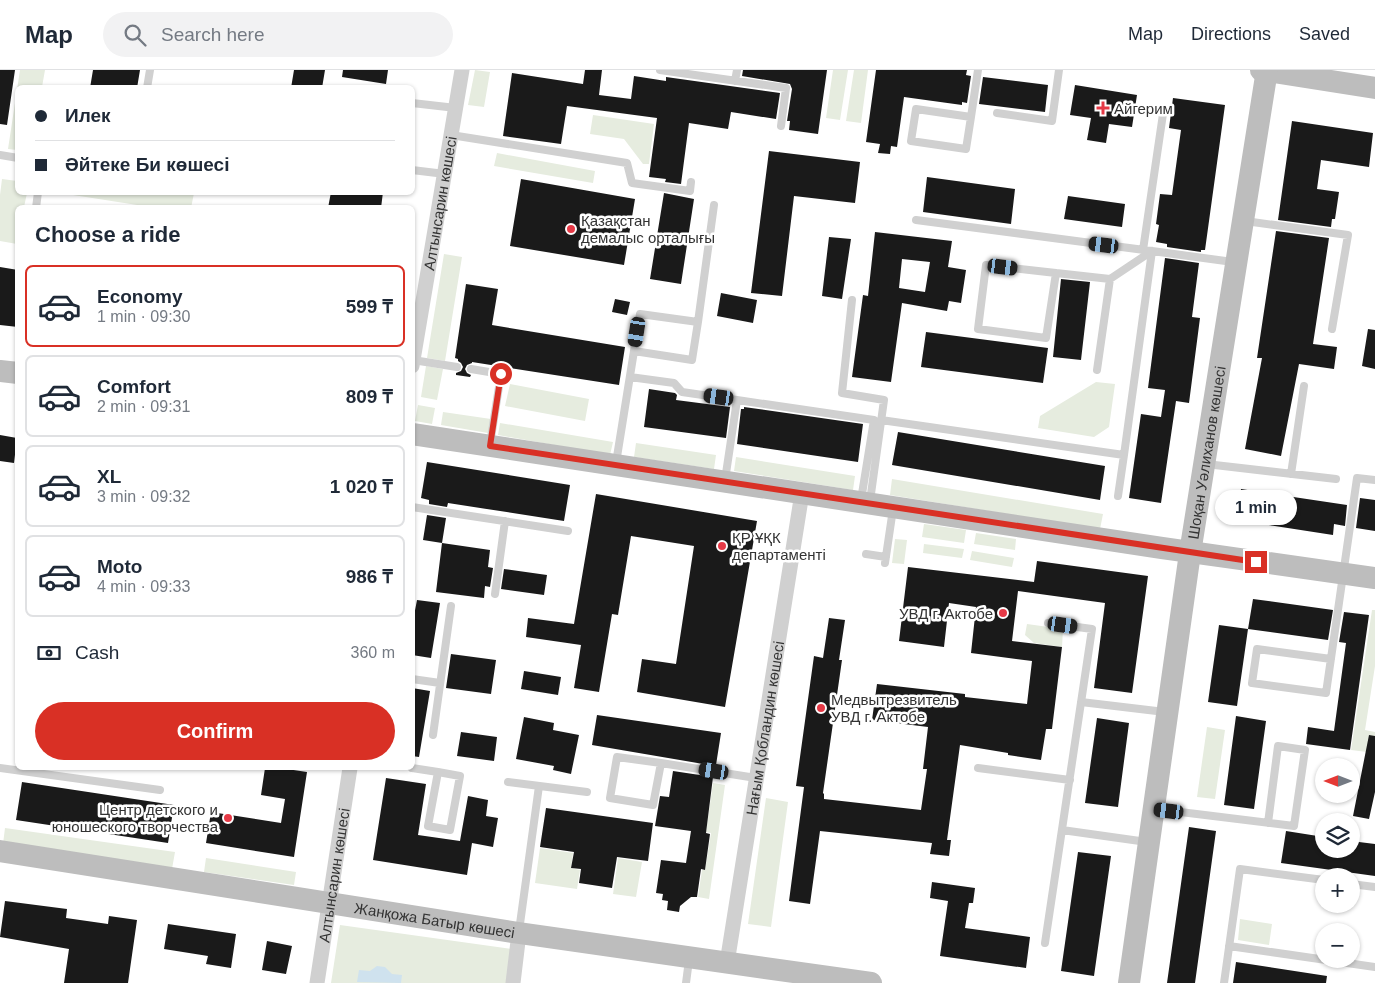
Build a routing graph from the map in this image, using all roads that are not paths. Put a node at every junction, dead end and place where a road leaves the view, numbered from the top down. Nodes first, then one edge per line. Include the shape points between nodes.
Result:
1 (150, 70) edge
2 (462, 70) edge
3 (660, 70) edge
4 (737, 70) edge
5 (978, 70) edge
6 (1059, 70) edge
7 (1265, 70) edge
8 (735, 81) junction
9 (148, 85) edge
10 (1375, 88) edge
11 (415, 103) edge
12 (456, 108) junction
13 (997, 113) dead end
14 (1163, 114) dead end
15 (971, 117) junction
16 (781, 126) dead end
17 (451, 134) junction
18 (0, 155) edge
19 (15, 158) edge
20 (415, 170) edge
21 (445, 174) junction
22 (691, 182) dead end
23 (714, 205) dead end
24 (916, 220) dead end
25 (1243, 221) junction
26 (1143, 250) junction
27 (1152, 251) junction
28 (1236, 263) junction
29 (1056, 273) junction
30 (1110, 279) junction
31 (852, 300) dead end
32 (698, 322) junction
33 (1332, 329) dead end
34 (415, 351) edge
35 (634, 351) junction
36 (415, 363) edge
37 (457, 367) dead end
38 (0, 370) edge
39 (471, 370) dead end
40 (1097, 370) dead end
41 (15, 372) edge
42 (630, 377) junction
43 (1304, 386) dead end
44 (737, 400) junction
45 (881, 420) junction
46 (415, 434) edge
47 (490, 446) junction
48 (1124, 455) junction
49 (1204, 464) junction
50 (616, 465) junction
51 (1291, 474) junction
52 (1336, 479) dead end
53 (1375, 480) edge
54 (724, 481) junction
55 (802, 493) junction
56 (1118, 496) dead end
57 (865, 503) junction
58 (415, 506) edge
59 (893, 507) junction
60 (505, 521) junction
61 (568, 531) dead end
62 (1190, 553) junction
63 (866, 554) dead end
64 (1344, 574) junction
65 (1375, 578) edge
66 (495, 594) dead end
67 (451, 606) dead end
68 (1048, 623) dead end
69 (1331, 659) junction
70 (415, 679) edge
71 (440, 683) junction
72 (1081, 702) junction
73 (1167, 712) junction
74 (433, 736) dead end
75 (661, 763) junction
76 (0, 768) edge
77 (415, 768) edge
78 (978, 768) dead end
79 (350, 770) edge
80 (438, 772) junction
81 (756, 778) junction
82 (1070, 780) junction
83 (508, 782) dead end
84 (539, 786) junction
85 (160, 790) dead end
86 (587, 792) dead end
87 (1154, 809) junction
88 (1268, 823) junction
89 (1062, 830) junction
90 (1149, 842) junction
91 (0, 851) edge
92 (1315, 879) edge
93 (1360, 886) edge
94 (1375, 888) edge
95 (329, 902) junction
96 (519, 933) junction
97 (1045, 943) dead end
98 (1229, 946) junction
99 (690, 958) junction
100 (728, 963) junction
101 (1375, 966) edge
102 (317, 983) edge
103 (513, 983) edge
104 (686, 983) edge
105 (870, 983) edge
106 (1129, 983) edge
107 (1224, 983) edge

1 - 9 lane
2 - 12 street, Алтынсарин көшесі
3 - 8 lane
4 - 8 lane
5 - 15 lane
6 - 13 lane via 1052,121
7 - 10 street
7 - 25 street, Шоқан Уәлиханов көшесі
8 - 16 lane via 786,88
11 - 12 lane
12 - 17 street, Алтынсарин көшесі
14 - 26 lane
15 - 15 lane via 916,109 911,141 966,149
17 - 21 street, Алтынсарин көшесі
17 - 22 lane via 627,163 632,183 690,191
18 - 19 lane
20 - 21 lane
21 - 34 street, Алтынсарин көшесі
23 - 32 lane
24 - 26 lane
25 - 28 street, Шоқан Уәлиханов көшесі
25 - 33 lane via 1348,235
26 - 27 lane
27 - 28 lane
27 - 30 lane
27 - 48 lane
28 - 49 street, Шоқан Уәлиханов көшесі
29 - 29 lane via 1046,338 978,329 986,265
29 - 30 lane
30 - 40 lane
31 - 45 lane via 842,393 884,400
32 - 35 lane via 640,314
32 - 35 lane via 692,360
35 - 42 lane
36 - 37 lane
38 - 41 street
39 - 47 lane via 501,374
42 - 44 lane via 674,382 682,392
42 - 50 lane
43 - 51 lane
44 - 54 lane
44 - 57 lane via 874,420
45 - 48 lane
45 - 57 lane
46 - 47 street
47 - 50 street
48 - 56 lane
49 - 51 lane
49 - 62 street, Шоқан Уәлиханов көшесі
50 - 54 street
51 - 52 lane
53 - 64 lane via 1357,478
54 - 55 street
55 - 57 street
55 - 81 street, Нағым Қобландин көшесі
57 - 59 street
58 - 60 lane
59 - 62 street
59 - 63 lane via 885,560
60 - 61 lane
60 - 66 lane
62 - 64 street
62 - 73 street, Шоқан Уәлиханов көшесі
64 - 65 street
64 - 69 lane
67 - 71 lane
68 - 72 lane via 1092,629
69 - 69 lane via 1326,693 1252,683 1257,649
70 - 71 lane
71 - 74 lane
72 - 73 lane
72 - 82 lane
73 - 87 street, Шоқан Уәлиханов көшесі
75 - 75 lane via 653,805 610,798 617,757
75 - 81 lane
76 - 85 lane
77 - 80 lane
78 - 82 lane
79 - 95 street, Алтынсарин көшесі
80 - 80 lane via 428,826 450,830 460,776
81 - 100 street, Нағым Қобландин көшесі
82 - 89 lane
83 - 84 lane
84 - 86 lane
84 - 96 lane
87 - 88 lane
87 - 90 street, Шоқан Уәлиханов көшесі
88 - 88 lane via 1294,826 1305,750 1278,746
89 - 90 lane
89 - 97 lane
90 - 106 street, Шоқан Уәлиханов көшесі
91 - 95 street, Жанқожа Батыр көшесі
92 - 98 lane via 1240,868
93 - 94 lane
95 - 96 street, Жанқожа Батыр көшесі
95 - 102 street, Алтынсарин көшесі
96 - 99 street, Жанқожа Батыр көшесі
96 - 103 street
98 - 101 lane
98 - 107 lane
99 - 100 street, Жанқожа Батыр көшесі
99 - 104 lane
100 - 105 street, Жанқожа Батыр көшесі via 763,972

